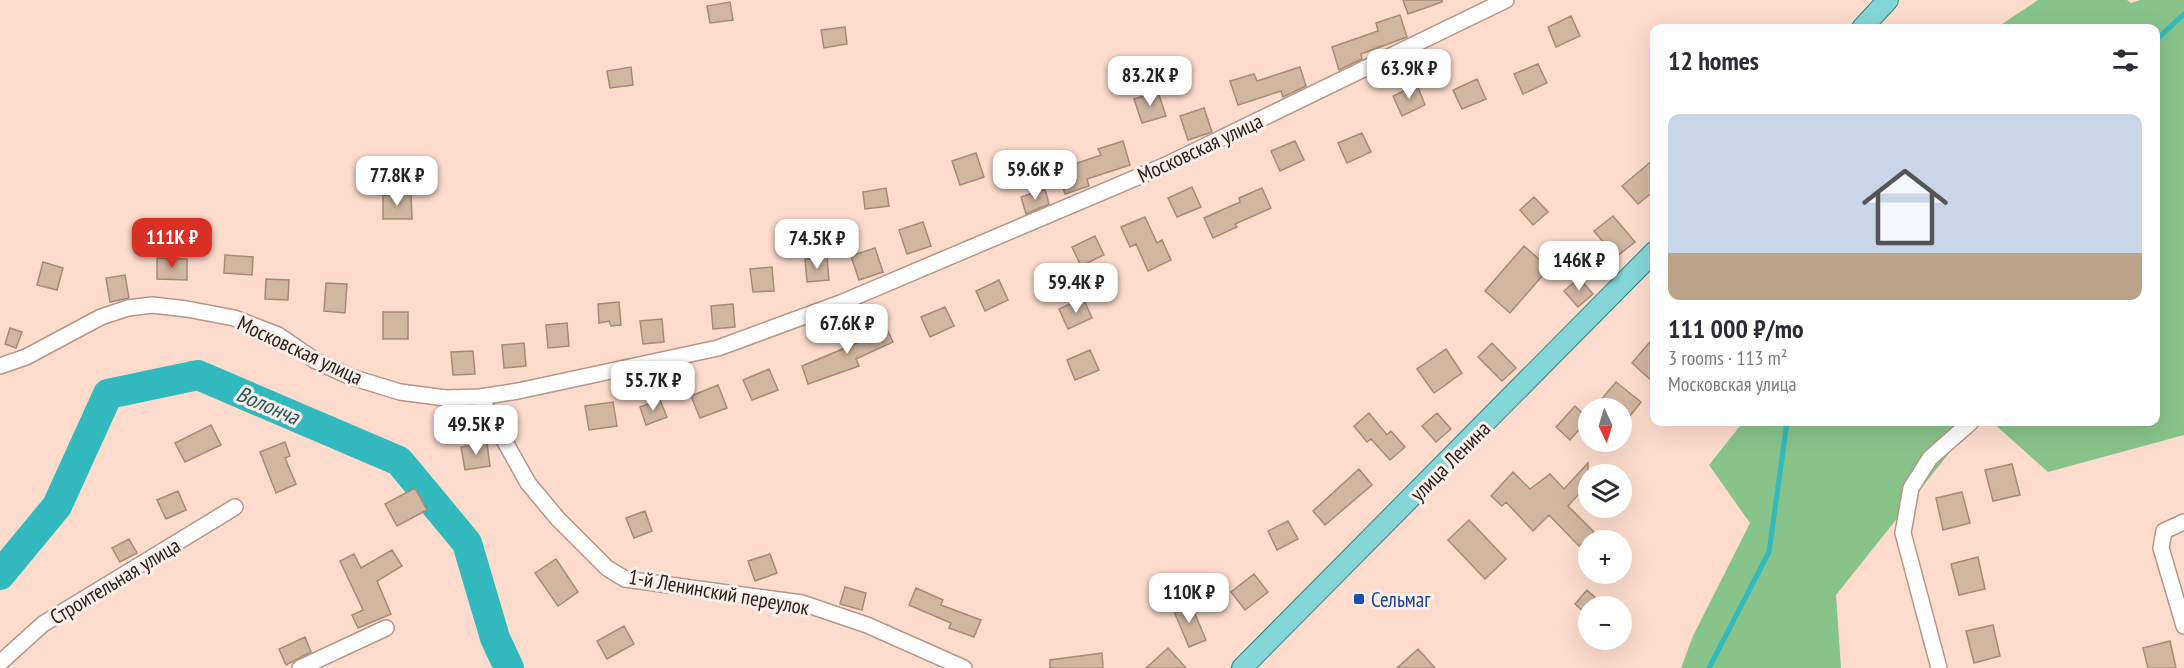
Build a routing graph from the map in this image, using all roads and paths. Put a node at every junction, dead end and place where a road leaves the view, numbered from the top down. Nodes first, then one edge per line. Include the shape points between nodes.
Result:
1 (1506, 0) edge
2 (1888, 0) edge
3 (1866, 24) edge
4 (1650, 256) edge
5 (0, 366) edge
6 (480, 397) junction
7 (1966, 426) edge
8 (235, 507) dead end
9 (2184, 522) edge
10 (2184, 626) edge
11 (386, 628) dead end
12 (0, 663) edge
13 (300, 668) edge
14 (964, 668) edge
15 (1242, 668) edge
16 (1939, 668) edge

1 - 6 street, Московская улица via 1166,165 843,302 718,348
2 - 3 main road
4 - 15 main road, улица Ленина
5 - 6 street, Московская улица via 26,357 101,317 152,305 234,318 278,335 316,361 351,377 400,392 446,398
6 - 14 street, 1-й Ленинский переулок via 528,483 558,519 608,568 625,579 802,603 867,625
7 - 16 street via 1930,458 1911,488 1903,534
8 - 12 street, Строительная улица via 44,624
9 - 10 street via 2164,531 2162,548
11 - 13 street

